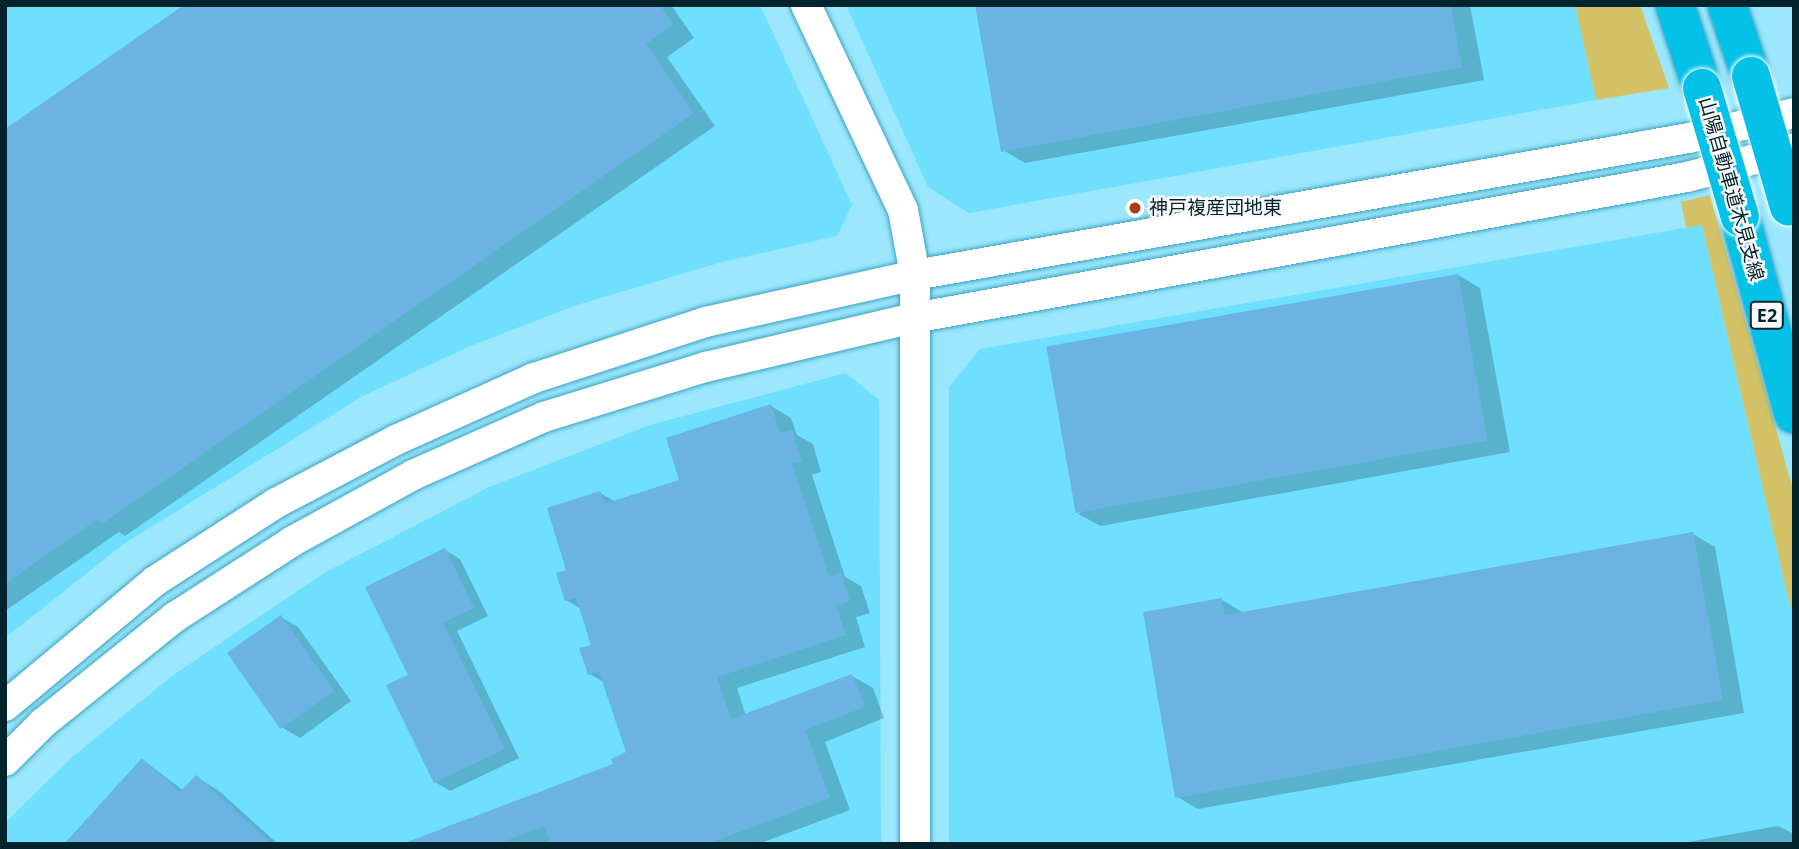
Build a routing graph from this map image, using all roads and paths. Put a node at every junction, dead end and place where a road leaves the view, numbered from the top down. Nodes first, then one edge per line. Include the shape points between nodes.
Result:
1 (806, 5) edge
2 (1675, 5) edge
3 (1727, 5) edge
4 (1794, 113) edge
5 (1794, 149) edge
6 (1791, 216) edge
7 (915, 275) junction
8 (914, 318) junction
9 (1794, 414) edge
10 (5, 706) edge
11 (5, 761) edge
12 (915, 844) edge

1 - 7 street via 903,210
2 - 9 highway, 山陽自動車道木見支線 / E2, bridge
3 - 6 highway, bridge
4 - 7 street via 1689,138
5 - 8 street via 1687,177
7 - 8 street
7 - 10 street via 705,322 534,378 396,440 276,503 155,581
8 - 11 street via 705,367 544,416 413,475 293,541 175,617 43,723
8 - 12 street

